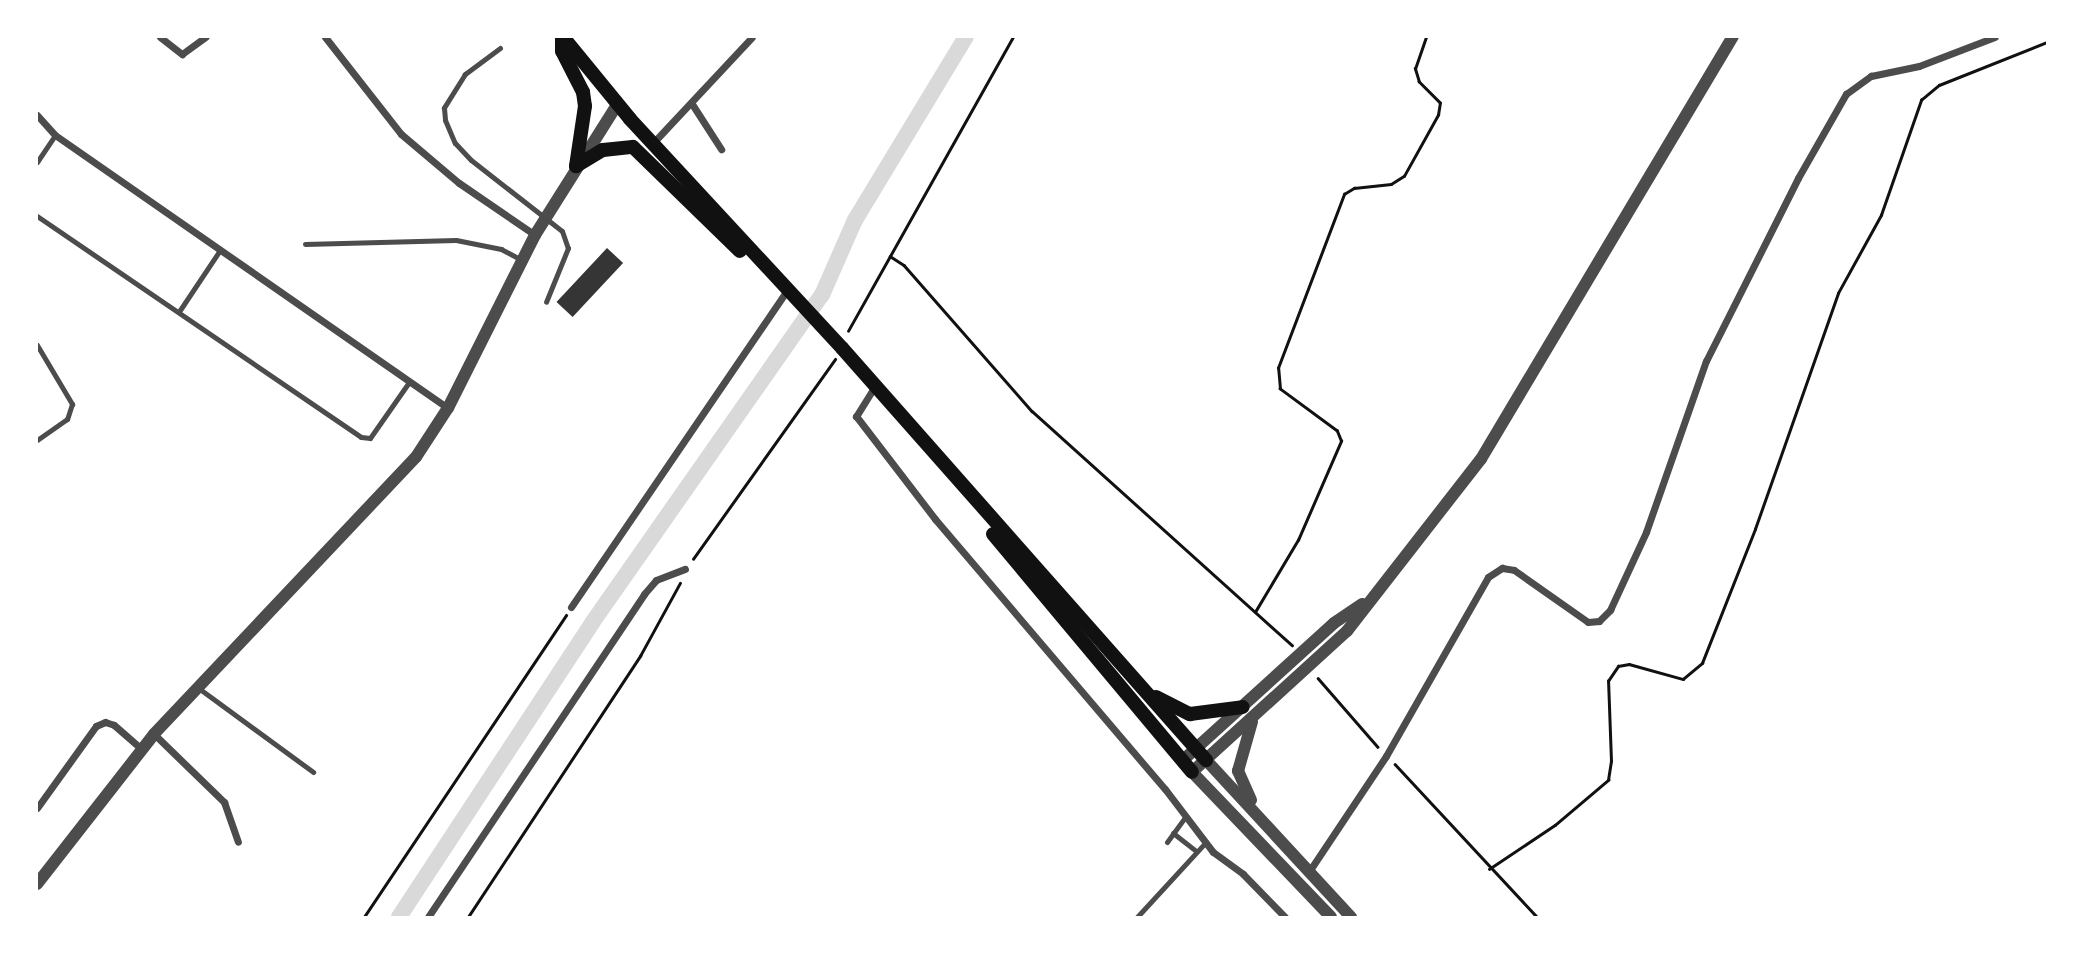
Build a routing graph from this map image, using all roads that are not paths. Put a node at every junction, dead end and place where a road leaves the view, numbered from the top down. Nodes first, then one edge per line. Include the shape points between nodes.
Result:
1 (160, 37) edge
2 (205, 37) edge
3 (325, 37) edge
4 (562, 37) edge
5 (752, 37) edge
6 (1733, 37) edge
7 (1995, 37) edge
8 (500, 48) dead end
9 (692, 104) junction
10 (617, 105) junction
11 (37, 115) edge
12 (55, 135) junction
13 (652, 144) junction
14 (721, 149) dead end
15 (37, 162) edge
16 (576, 166) junction
17 (37, 216) edge
18 (546, 217) junction
19 (536, 235) junction
20 (305, 244) dead end
21 (220, 250) junction
22 (522, 260) junction
23 (762, 263) junction
24 (791, 294) junction
25 (546, 302) dead end
26 (180, 310) junction
27 (37, 345) edge
28 (409, 382) junction
29 (875, 386) junction
30 (448, 408) junction
31 (37, 440) edge
32 (949, 474) junction
33 (685, 569) road end
34 (1368, 600) junction
35 (571, 607) road end
36 (197, 686) junction
37 (1142, 688) junction
38 (1242, 706) junction
39 (1254, 716) junction
40 (153, 734) junction
41 (142, 749) junction
42 (1195, 749) junction
43 (1206, 760) junction
44 (1182, 761) junction
45 (313, 772) dead end
46 (1192, 772) junction
47 (37, 808) edge
48 (1186, 816) junction
49 (1267, 824) junction
50 (1173, 833) junction
51 (238, 842) dead end
52 (1167, 842) dead end
53 (1206, 842) junction
54 (1196, 850) junction
55 (1310, 870) junction
56 (37, 884) edge
57 (428, 917) edge
58 (1137, 917) edge
59 (1285, 917) edge
60 (1331, 917) edge
61 (1351, 917) edge

1 - 2 street via 182,54
3 - 19 street via 401,134 459,183
4 - 10 main road
4 - 16 main road via 562,51 585,106
5 - 9 street
6 - 34 street via 1511,415 1447,505
7 - 55 street via 1920,66 1871,76 1846,94 1803,167 1706,361 1646,532 1610,610 1599,621 1588,622 1524,576 1508,568 1494,572 1386,756
8 - 18 lane via 465,74 444,108 445,120 455,143 471,160
9 - 13 street
9 - 14 street
10 - 13 main road
10 - 16 street
11 - 12 street
12 - 15 lane
12 - 21 street
13 - 23 main road
16 - 18 street
16 - 23 main road via 603,150 633,147 723,236
17 - 26 lane
18 - 19 street
18 - 25 lane via 562,231 568,248
19 - 22 street
20 - 22 lane via 456,240 501,249
21 - 26 lane
21 - 28 street
22 - 30 street
23 - 24 main road
24 - 29 main road
24 - 35 street
26 - 28 lane via 360,437 370,438
27 - 31 lane via 72,404 67,419
28 - 30 street
29 - 32 main road
29 - 48 street via 856,416 1005,605
30 - 36 street via 416,457 382,496
32 - 37 main road
32 - 44 main road via 1020,571
33 - 57 street via 656,580 644,594
34 - 38 street
34 - 39 street via 1347,631
36 - 40 street
36 - 45 lane
37 - 38 main road via 1190,714
37 - 42 main road
38 - 42 street
39 - 43 street
39 - 49 street via 1243,741 1238,771
40 - 41 street
40 - 51 street via 217,794
41 - 47 street via 114,725 96,726
41 - 56 street
42 - 43 main road
42 - 44 street
43 - 46 street
43 - 49 street
44 - 46 main road
46 - 60 street
48 - 50 lane
48 - 53 street
49 - 55 street
50 - 52 lane
50 - 54 lane
53 - 54 lane
53 - 59 street
54 - 58 lane
55 - 61 street

